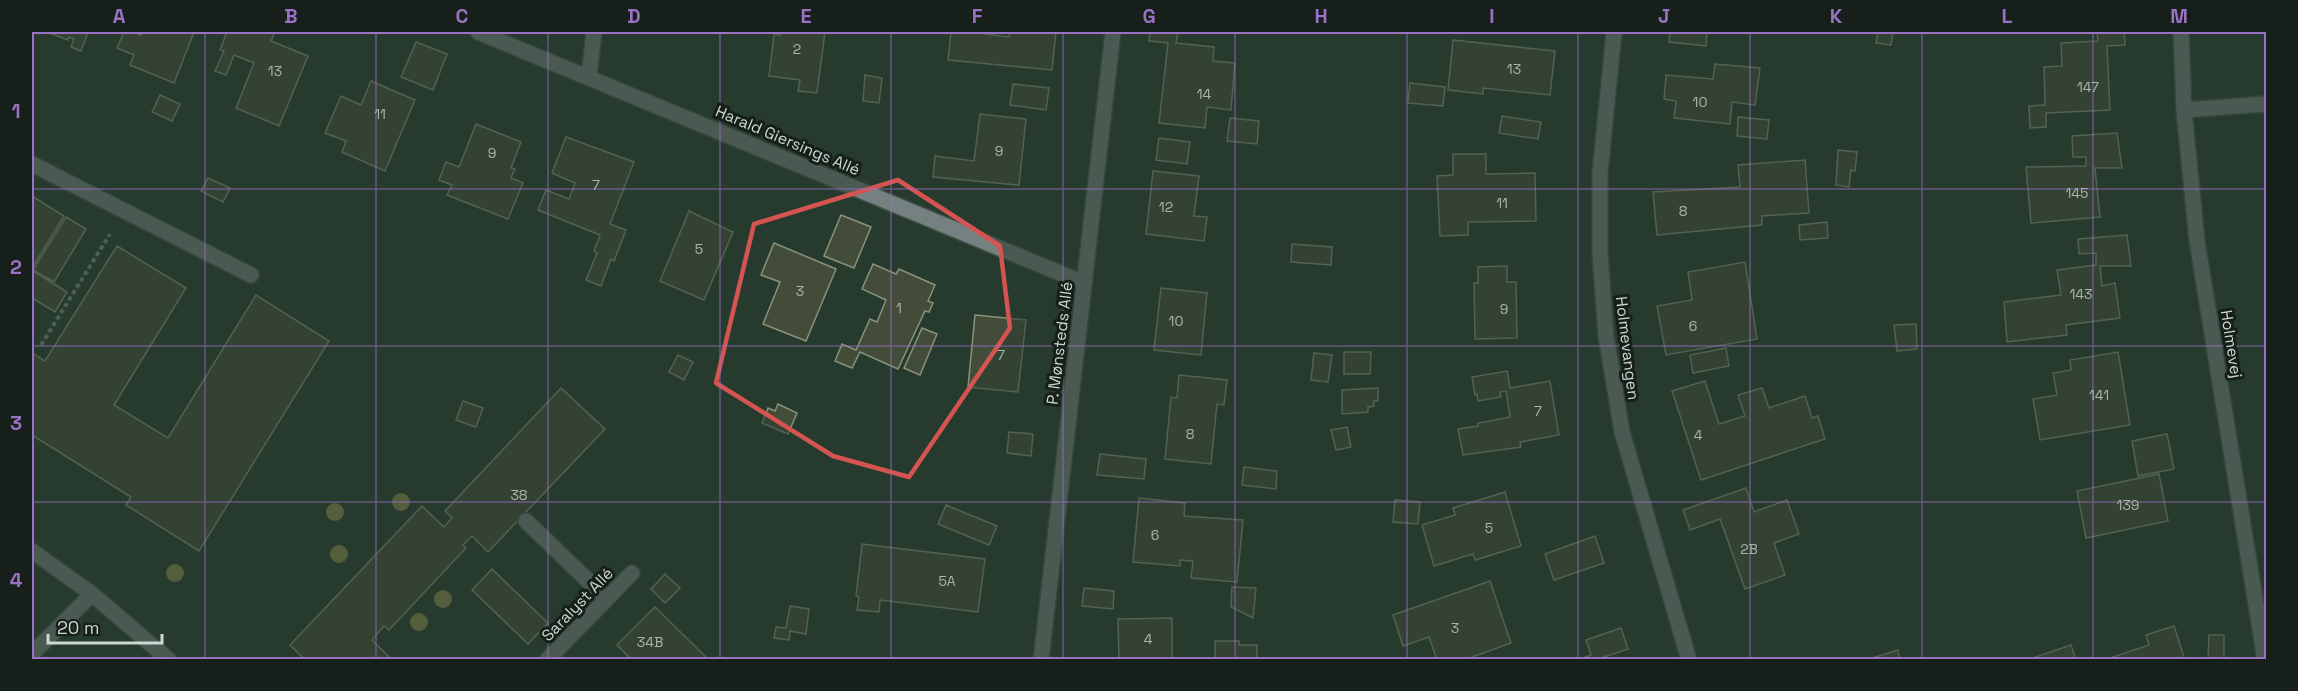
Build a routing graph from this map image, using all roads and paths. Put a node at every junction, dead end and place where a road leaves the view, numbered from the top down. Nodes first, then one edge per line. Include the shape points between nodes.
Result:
1 (478, 32) edge
2 (594, 32) edge
3 (1113, 32) edge
4 (1614, 32) edge
5 (2181, 32) edge
6 (589, 77) junction
7 (2266, 104) edge
8 (2184, 110) junction
9 (32, 165) edge
10 (125, 211) junction
11 (251, 275) dead end
12 (1084, 283) junction
13 (41, 345) dead end
14 (526, 521) dead end
15 (32, 551) edge
16 (632, 573) dead end
17 (92, 594) junction
18 (606, 598) junction
19 (32, 654) edge
20 (169, 660) edge
21 (548, 660) edge
22 (1041, 660) edge
23 (1689, 660) edge
24 (2265, 660) edge

1 - 6 street, Harald Giersings Allé
2 - 6 street
3 - 12 street, P. Mønsteds Allé
4 - 23 street, Holmevangen via 1600,173 1606,336 1622,432
5 - 8 street, Holmevej
6 - 12 street, Harald Giersings Allé
7 - 8 street
8 - 24 street, Holmevej via 2197,242
9 - 10 street
10 - 11 street
10 - 13 path
12 - 22 street, P. Mønsteds Allé
14 - 18 street
15 - 17 street
16 - 18 street, Saralyst Allé
17 - 19 street
17 - 20 street
18 - 21 street, Saralyst Allé

